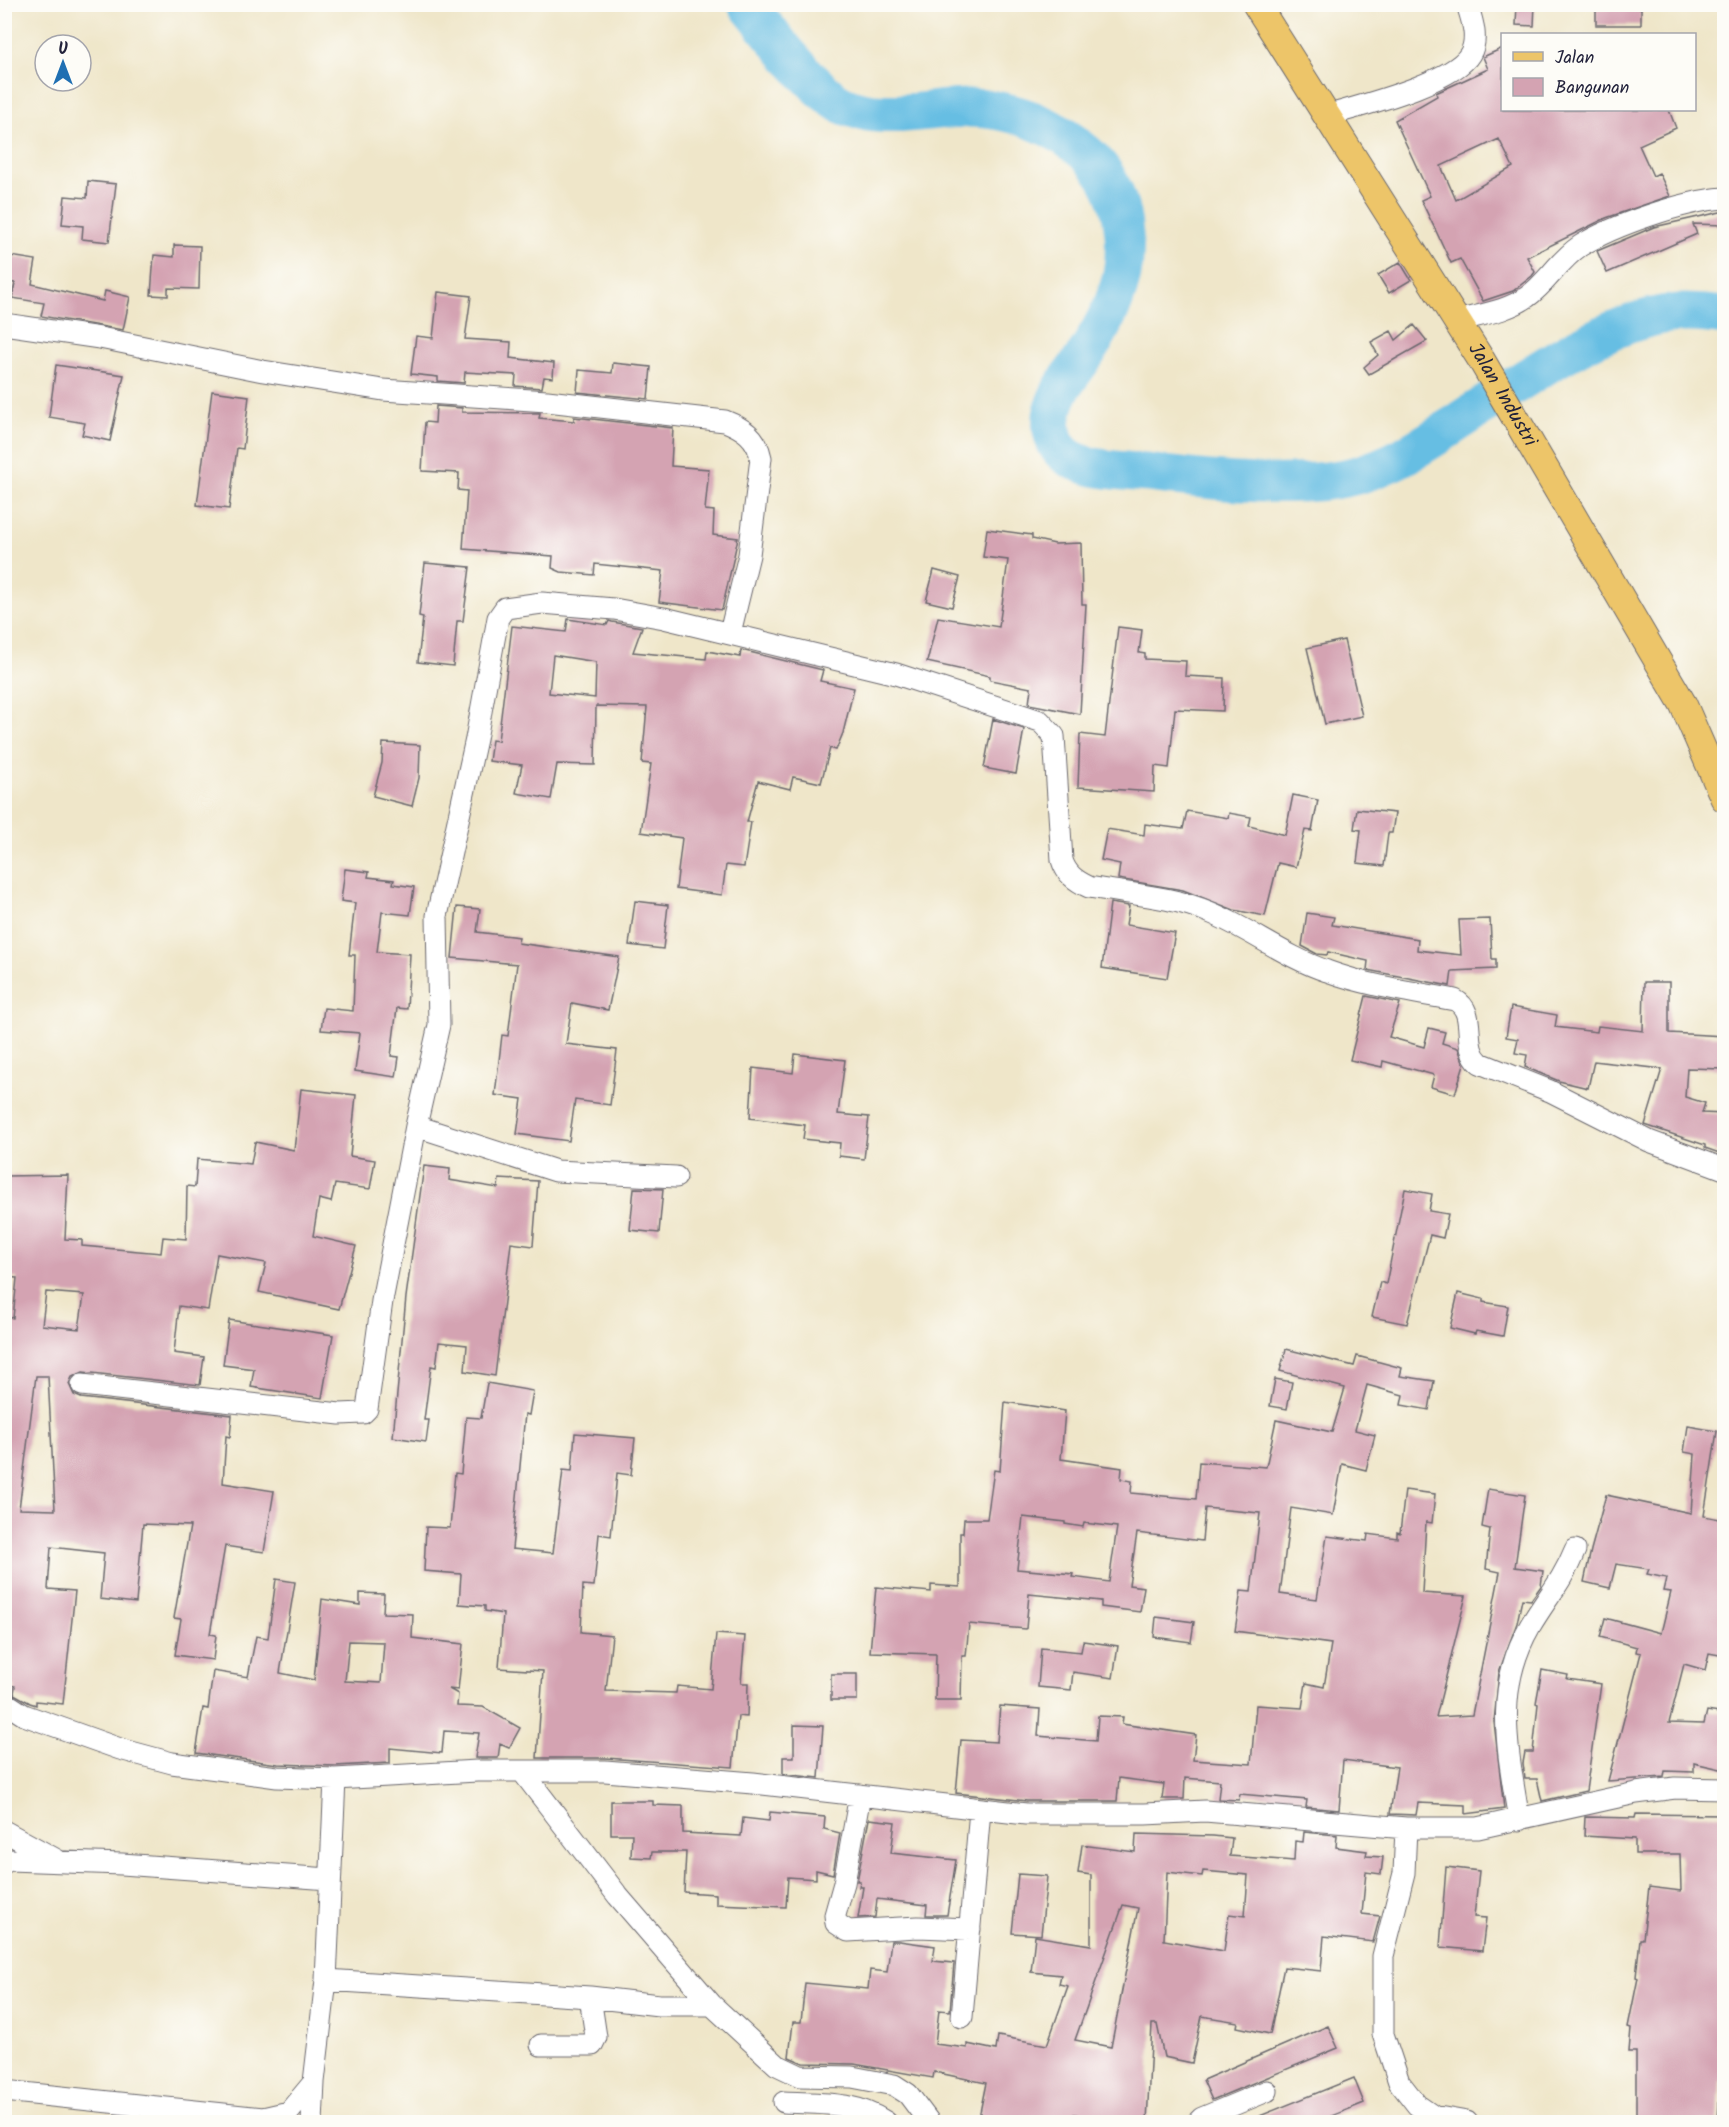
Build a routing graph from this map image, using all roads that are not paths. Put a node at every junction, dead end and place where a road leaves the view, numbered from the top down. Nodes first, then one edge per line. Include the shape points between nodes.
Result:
1 (1256, 4) edge
2 (1467, 4) edge
3 (1326, 116) junction
4 (1725, 198) edge
5 (1457, 321) junction
6 (4, 324) edge
7 (730, 633) junction
8 (1725, 798) edge
9 (416, 1126) junction
10 (1725, 1169) edge
11 (676, 1178) dead end
12 (82, 1385) dead end
13 (1575, 1550) dead end
14 (4, 1702) edge
15 (522, 1771) junction
16 (335, 1779) junction
17 (1725, 1789) edge
18 (860, 1795) junction
19 (980, 1810) junction
20 (1519, 1820) junction
21 (1406, 1828) junction
22 (4, 1832) edge
23 (60, 1862) junction
24 (4, 1863) edge
25 (329, 1879) junction
26 (970, 1929) junction
27 (326, 1980) junction
28 (591, 1997) junction
29 (712, 2005) junction
30 (962, 2017) dead end
31 (541, 2045) dead end
32 (314, 2082) junction
33 (4, 2091) edge
34 (1267, 2091) dead end
35 (784, 2102) dead end
36 (289, 2117) edge
37 (312, 2122) edge
38 (886, 2122) edge
39 (929, 2122) edge
40 (1198, 2122) edge
41 (1467, 2122) edge

1 - 3 main road, Jalan Industri
2 - 3 street via 1475,35 1469,56 1460,64 1421,87
3 - 5 main road, Jalan Industri
4 - 5 street via 1680,207 1607,233 1563,259 1540,285 1515,304
5 - 8 main road, Jalan Industri via 1683,704
6 - 7 street via 383,390 570,404 724,421 738,426 750,434 761,458 749,555
7 - 9 street via 614,609 542,603 505,608 498,618 476,739 436,916 439,1025
7 - 10 street via 896,674 1040,721 1054,736 1062,860 1064,868 1077,881 1089,887 1210,912 1325,971 1455,1000 1463,1004 1467,1013 1469,1046 1473,1058 1480,1063 1561,1096 1649,1141
9 - 11 street via 556,1171
9 - 12 street via 382,1301 371,1392 363,1413 340,1414
13 - 20 street via 1565,1575 1530,1626 1512,1669 1505,1732
14 - 16 street via 24,1715 76,1735 172,1763 277,1777
15 - 16 street
15 - 18 street via 605,1771
15 - 29 street via 618,1896
16 - 25 street
17 - 20 street via 1675,1788 1636,1793
18 - 19 street
18 - 26 street via 836,1923 848,1931
19 - 21 street via 1026,1814 1205,1811
19 - 26 street
20 - 21 street via 1478,1828
21 - 41 street via 1404,1873 1383,1956 1383,2034 1399,2082 1417,2104 1433,2116
22 - 23 street
23 - 24 street
23 - 25 street
25 - 27 street
26 - 30 street
27 - 28 street
27 - 32 street
28 - 29 street via 659,2005
28 - 31 street via 596,2037 592,2045
29 - 39 street via 785,2070 800,2076 852,2077 894,2085 908,2094
32 - 36 street
32 - 37 street
33 - 36 street via 263,2118
34 - 40 street
35 - 38 street via 842,2104 867,2110

